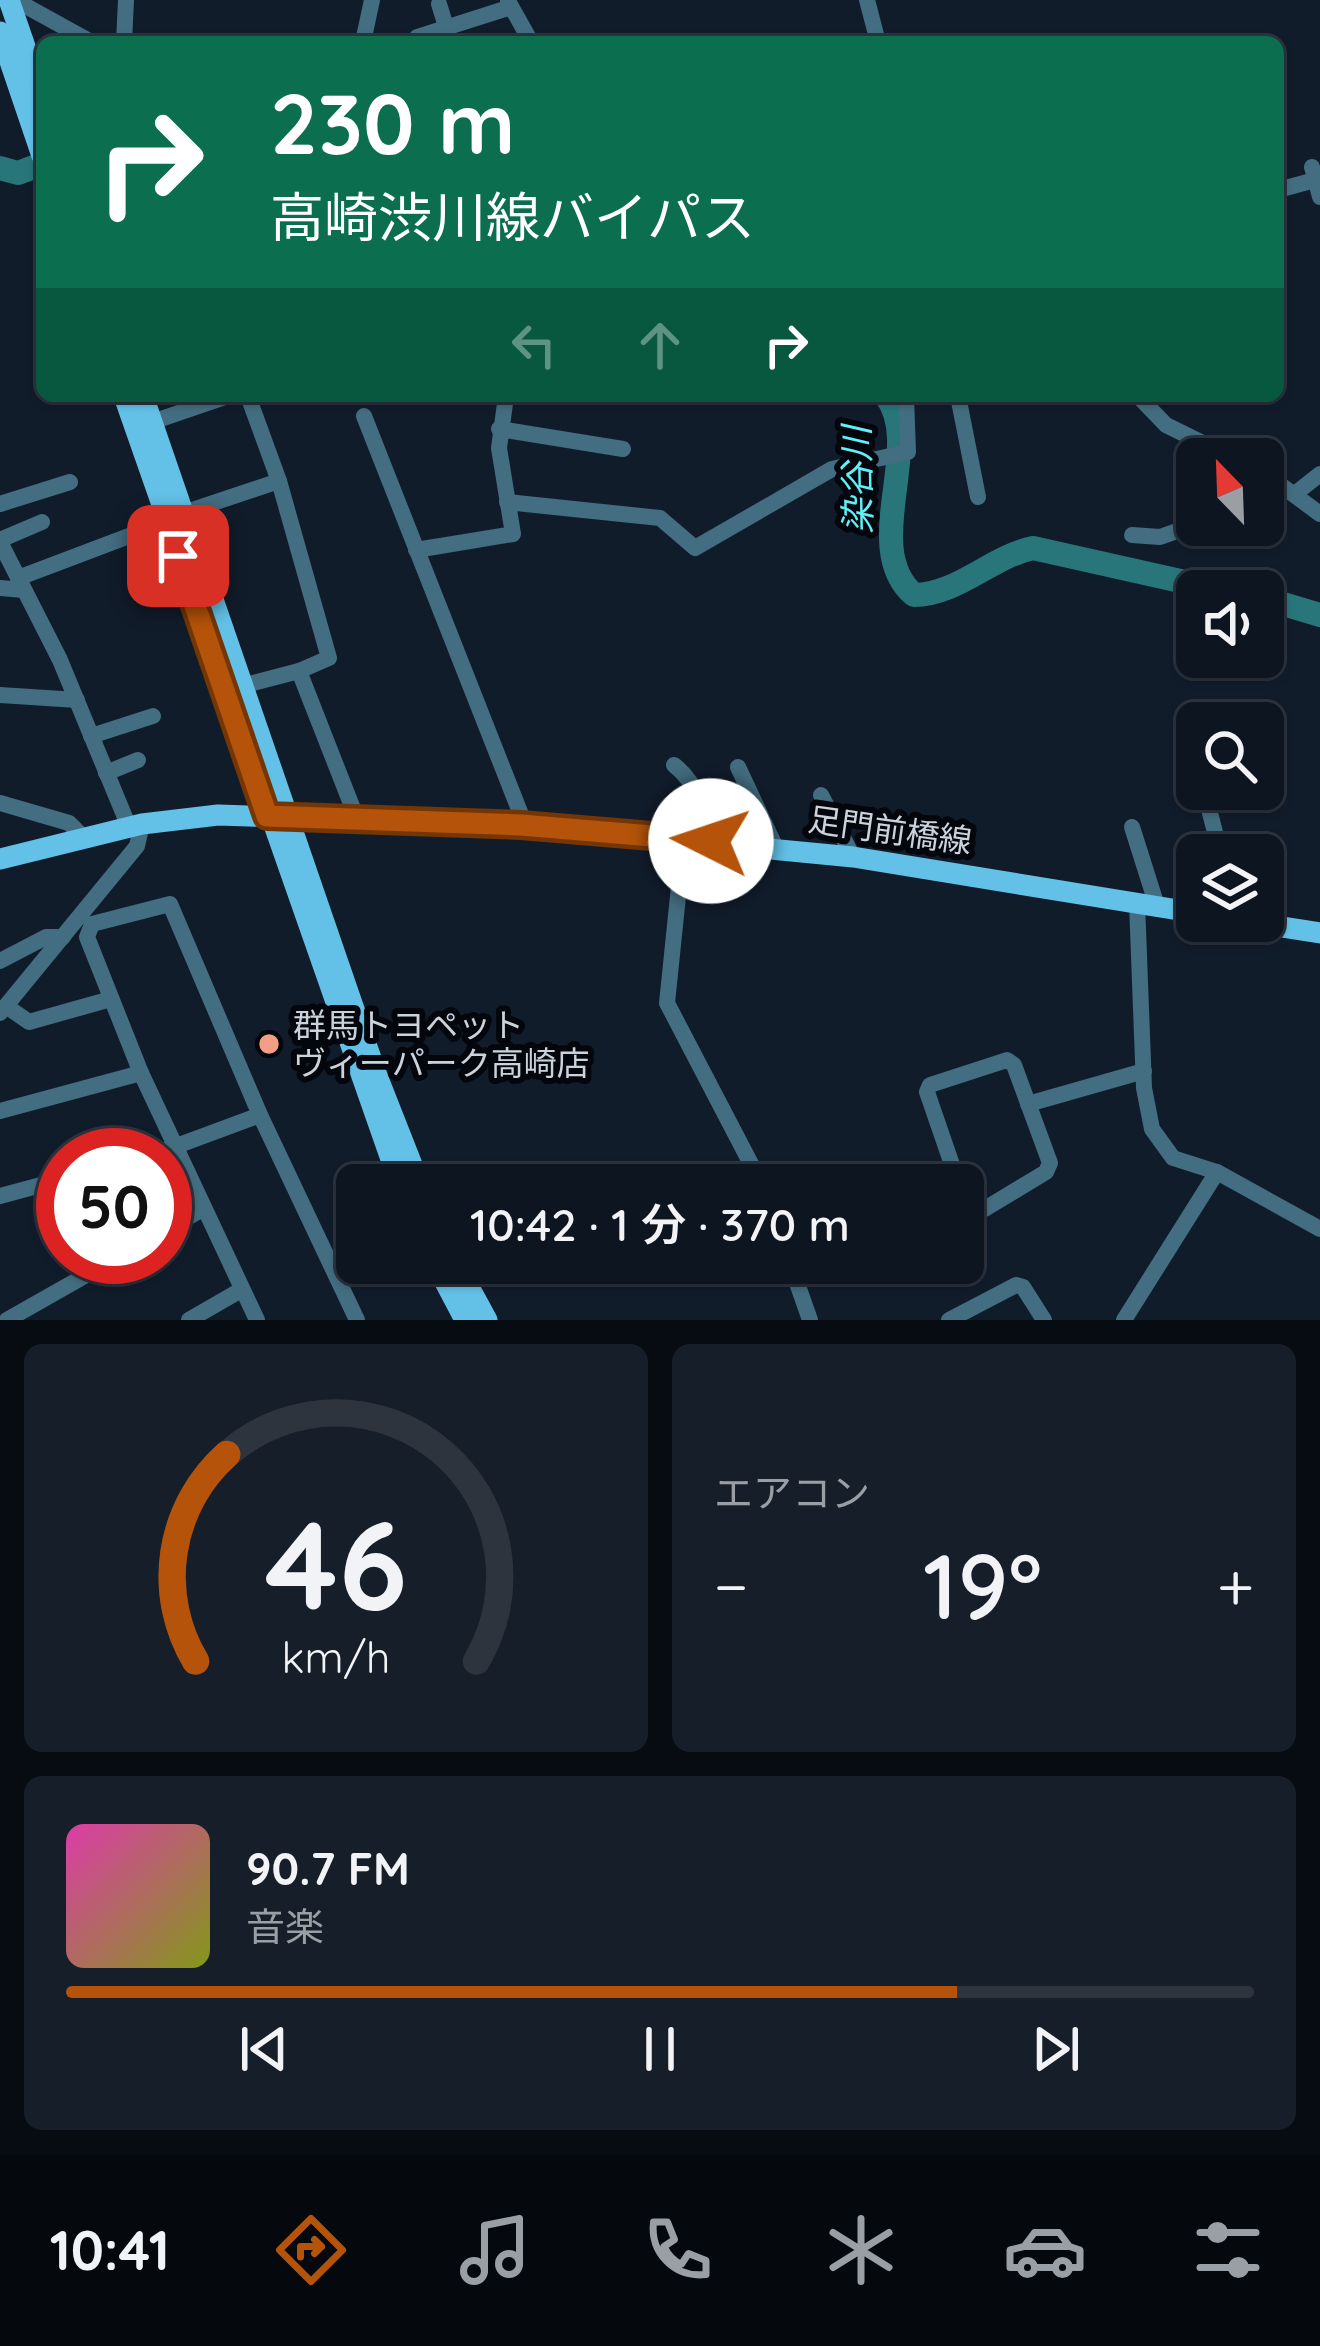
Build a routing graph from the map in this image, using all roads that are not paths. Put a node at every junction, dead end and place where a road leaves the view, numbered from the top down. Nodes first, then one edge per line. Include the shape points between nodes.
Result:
1 (12, 0) edge
2 (126, 0) edge
3 (373, 0) edge
4 (867, 0) edge
5 (439, 4) dead end
6 (510, 4) edge
7 (447, 30) junction
8 (0, 32) edge
9 (81, 36) edge
10 (124, 36) edge
11 (364, 36) edge
12 (421, 36) edge
13 (528, 36) edge
14 (876, 36) edge
15 (36, 77) edge
16 (36, 139) edge
17 (1316, 181) edge
18 (1284, 189) edge
19 (127, 402) edge
20 (145, 402) edge
21 (210, 402) edge
22 (250, 402) edge
23 (505, 402) edge
24 (906, 402) edge
25 (959, 402) edge
26 (1144, 402) edge
27 (364, 416) dead end
28 (152, 422) junction
29 (499, 429) junction
30 (1192, 438) edge
31 (623, 449) dead end
32 (1320, 474) edge
33 (279, 481) junction
34 (70, 482) dead end
35 (1284, 488) edge
36 (1296, 494) junction
37 (978, 497) dead end
38 (508, 502) junction
39 (0, 504) edge
40 (1320, 514) edge
41 (175, 518) junction
42 (42, 522) dead end
43 (1176, 531) edge
44 (1132, 535) dead end
45 (0, 541) edge
46 (416, 550) junction
47 (21, 584) junction
48 (0, 588) edge
49 (298, 671) junction
50 (242, 686) junction
51 (0, 695) edge
52 (77, 700) junction
53 (154, 716) dead end
54 (91, 736) junction
55 (138, 760) dead end
56 (674, 765) dead end
57 (738, 767) dead end
58 (106, 773) junction
59 (821, 795) dead end
60 (0, 803) edge
61 (267, 816) junction
62 (291, 816) junction
63 (357, 820) junction
64 (136, 825) junction
65 (521, 825) junction
66 (1132, 827) dead end
67 (83, 837) junction
68 (684, 838) junction
69 (711, 841) junction
70 (776, 848) junction
71 (853, 857) junction
72 (0, 859) edge
73 (1147, 904) junction
74 (1176, 909) edge
75 (1284, 927) edge
76 (1320, 933) edge
77 (63, 937) junction
78 (0, 961) edge
79 (111, 999) junction
80 (3, 1009) edge
81 (1144, 1071) junction
82 (141, 1073) junction
83 (1028, 1104) junction
84 (0, 1111) edge
85 (260, 1115) junction
86 (163, 1128) edge
87 (192, 1141) edge
88 (392, 1164) edge
89 (412, 1164) edge
90 (751, 1164) edge
91 (952, 1164) edge
92 (1217, 1172) junction
93 (36, 1186) edge
94 (192, 1191) edge
95 (0, 1196) edge
96 (984, 1209) edge
97 (201, 1210) junction
98 (192, 1215) edge
99 (1320, 1229) edge
100 (70, 1284) edge
101 (446, 1284) edge
102 (468, 1284) edge
103 (797, 1284) edge
104 (242, 1290) junction
105 (7, 1320) edge
106 (189, 1320) edge
107 (257, 1320) edge
108 (357, 1320) edge
109 (465, 1320) edge
110 (487, 1320) edge
111 (810, 1320) edge
112 (949, 1320) edge
113 (1044, 1320) edge
114 (1124, 1320) edge

1 - 9 street
1 - 15 main road
2 - 10 street
3 - 11 street
4 - 14 street
5 - 7 street
6 - 7 street
6 - 13 street
7 - 12 street
8 - 16 main road
17 - 18 street
19 - 41 main road
20 - 28 main road
21 - 28 street
22 - 33 street
23 - 29 street
24 - 38 street via 908,452 832,470 694,548 660,518
25 - 37 street
26 - 30 street
27 - 46 street
28 - 41 main road
29 - 31 street
29 - 38 street
32 - 36 street
33 - 41 street
33 - 49 street via 329,658
34 - 39 street
35 - 36 street
36 - 40 street
38 - 46 street via 512,534
41 - 47 street
41 - 50 main road
41 - 61 main road
42 - 45 street
43 - 44 street
45 - 47 street
46 - 65 street
47 - 48 street
47 - 52 street
49 - 50 street
49 - 63 street
50 - 62 main road
51 - 52 street
52 - 54 street
53 - 54 street
54 - 58 street
55 - 58 street
56 - 69 street via 711,825
57 - 70 street
58 - 64 street
59 - 71 street
60 - 67 street via 69,823
61 - 62 main road, 足門前橋線
61 - 64 main road, 足門前橋線
61 - 88 main road
62 - 63 main road, 足門前橋線
62 - 89 main road
63 - 65 main road, 足門前橋線
64 - 67 main road, 足門前橋線
64 - 77 street via 137,847
65 - 68 main road, 足門前橋線
66 - 73 street
67 - 72 main road, 足門前橋線
68 - 69 main road, 足門前橋線
68 - 90 street via 667,1003
69 - 70 main road, 足門前橋線
70 - 71 main road, 足門前橋線
71 - 73 main road, 足門前橋線
73 - 74 main road, 足門前橋線
73 - 81 street
75 - 76 main road
77 - 78 street via 35,941
77 - 80 street
79 - 80 street via 29,1022
79 - 82 street
79 - 85 street via 87,937 92,924 170,904
81 - 83 street
81 - 92 street via 1146,1111 1162,1146 1188,1167
82 - 84 street
82 - 86 street
83 - 91 street via 1007,1060 930,1085
83 - 96 street via 1050,1163
85 - 87 street
85 - 108 street
92 - 99 street
92 - 114 street
93 - 95 street
94 - 97 street
97 - 98 street
97 - 104 street
100 - 105 street
101 - 109 main road
102 - 110 main road
103 - 111 street
104 - 106 street
104 - 107 street
112 - 113 street via 1016,1285

